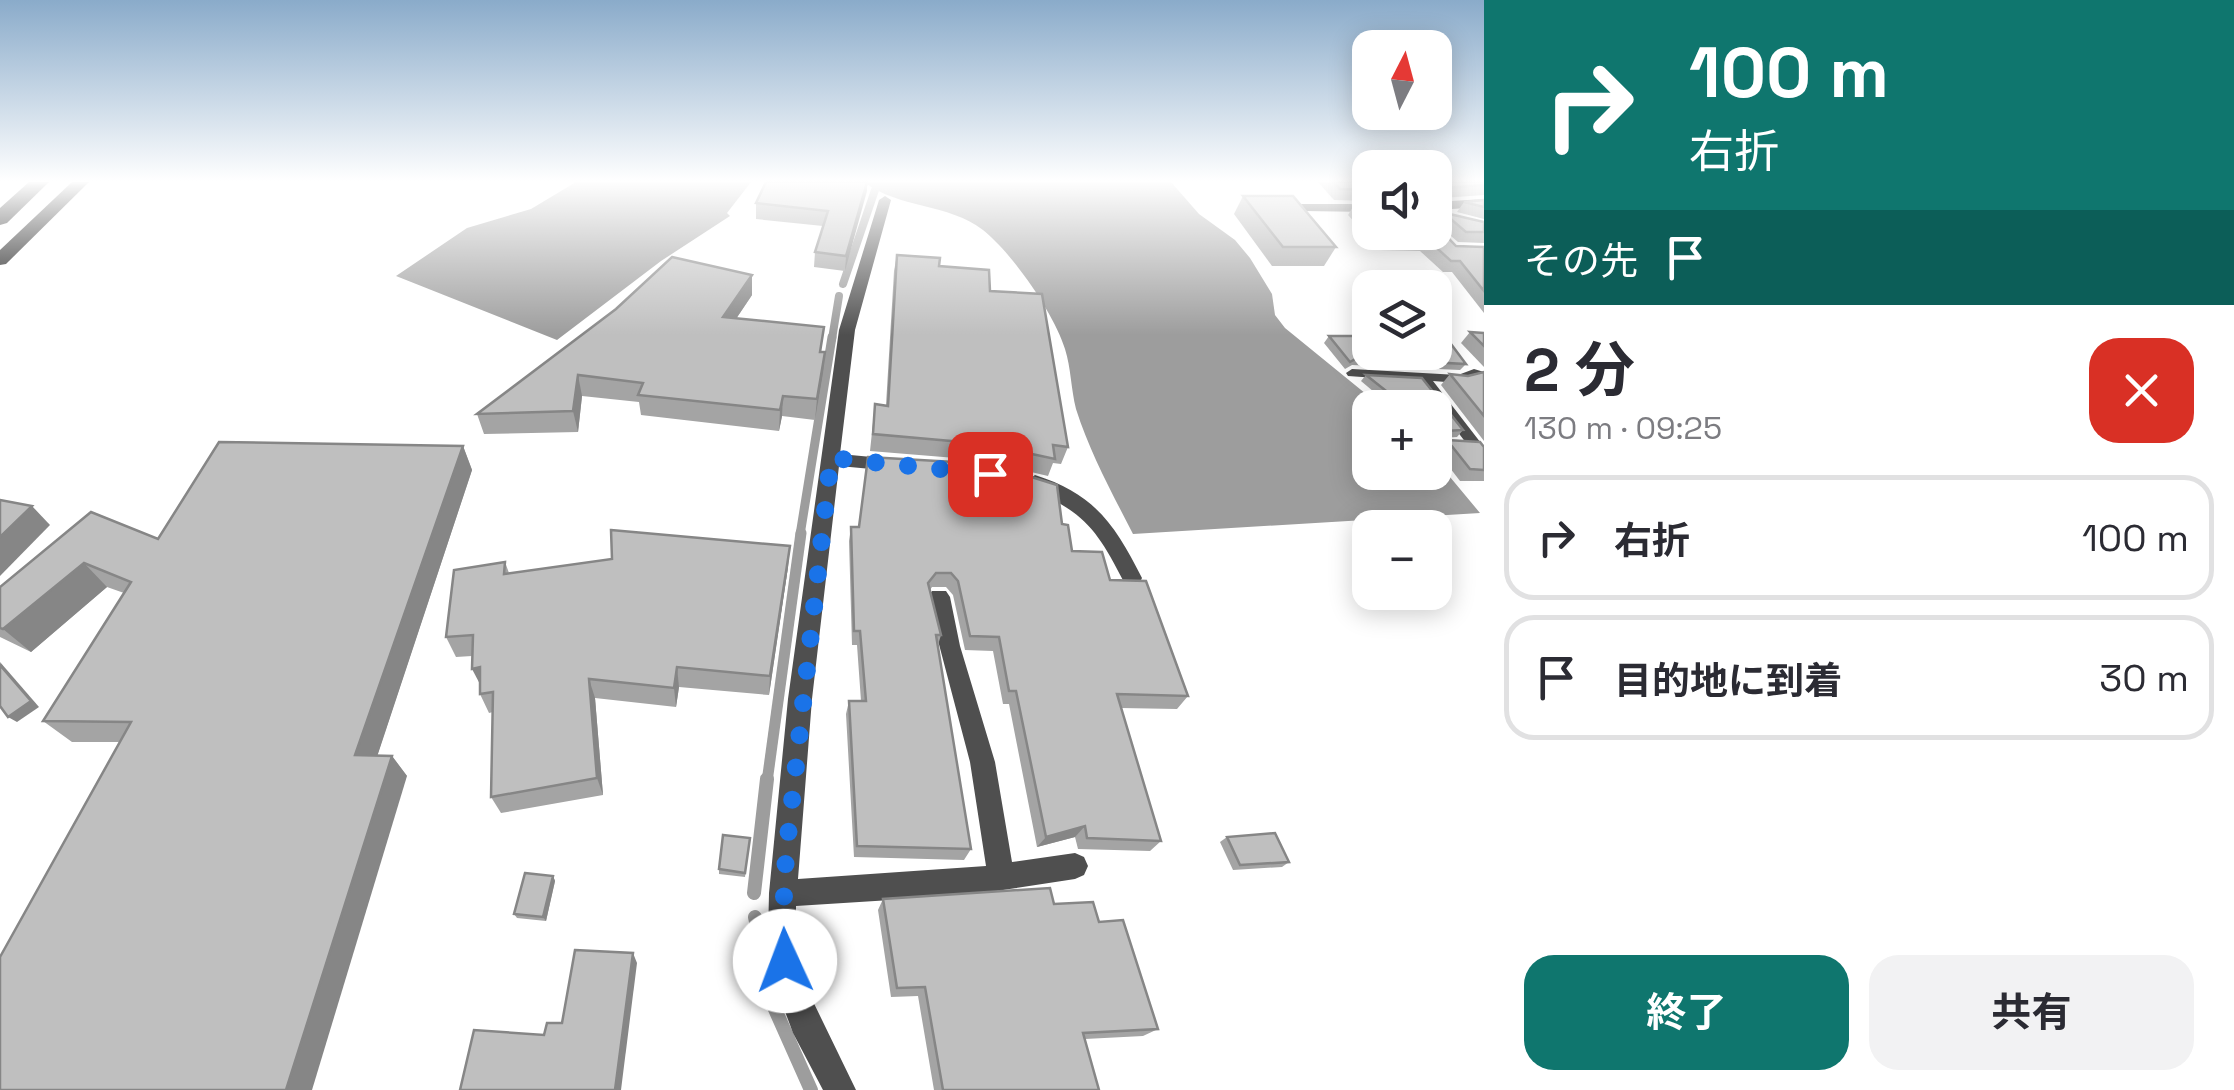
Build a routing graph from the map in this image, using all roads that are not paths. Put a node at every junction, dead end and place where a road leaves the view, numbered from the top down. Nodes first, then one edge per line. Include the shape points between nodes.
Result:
1 (28, 233) edge
2 (875, 233) edge
3 (0, 260) edge
4 (1461, 358) edge
5 (1352, 373) edge
6 (1479, 374) edge
7 (1423, 377) junction
8 (1473, 449) edge
9 (831, 458) junction
10 (918, 467) edge
11 (1009, 476) edge
12 (1132, 578) edge
13 (939, 597) dead end
14 (1075, 866) dead end
15 (1001, 878) junction
16 (783, 893) junction
17 (840, 1090) edge

1 - 3 main road
2 - 9 street via 847,330
4 - 6 lane
5 - 7 lane
6 - 7 lane
7 - 8 lane
9 - 10 street
9 - 16 street
11 - 12 street via 1090,509
13 - 15 street via 948,653 973,726
14 - 15 street
15 - 16 street
16 - 17 street via 791,987

